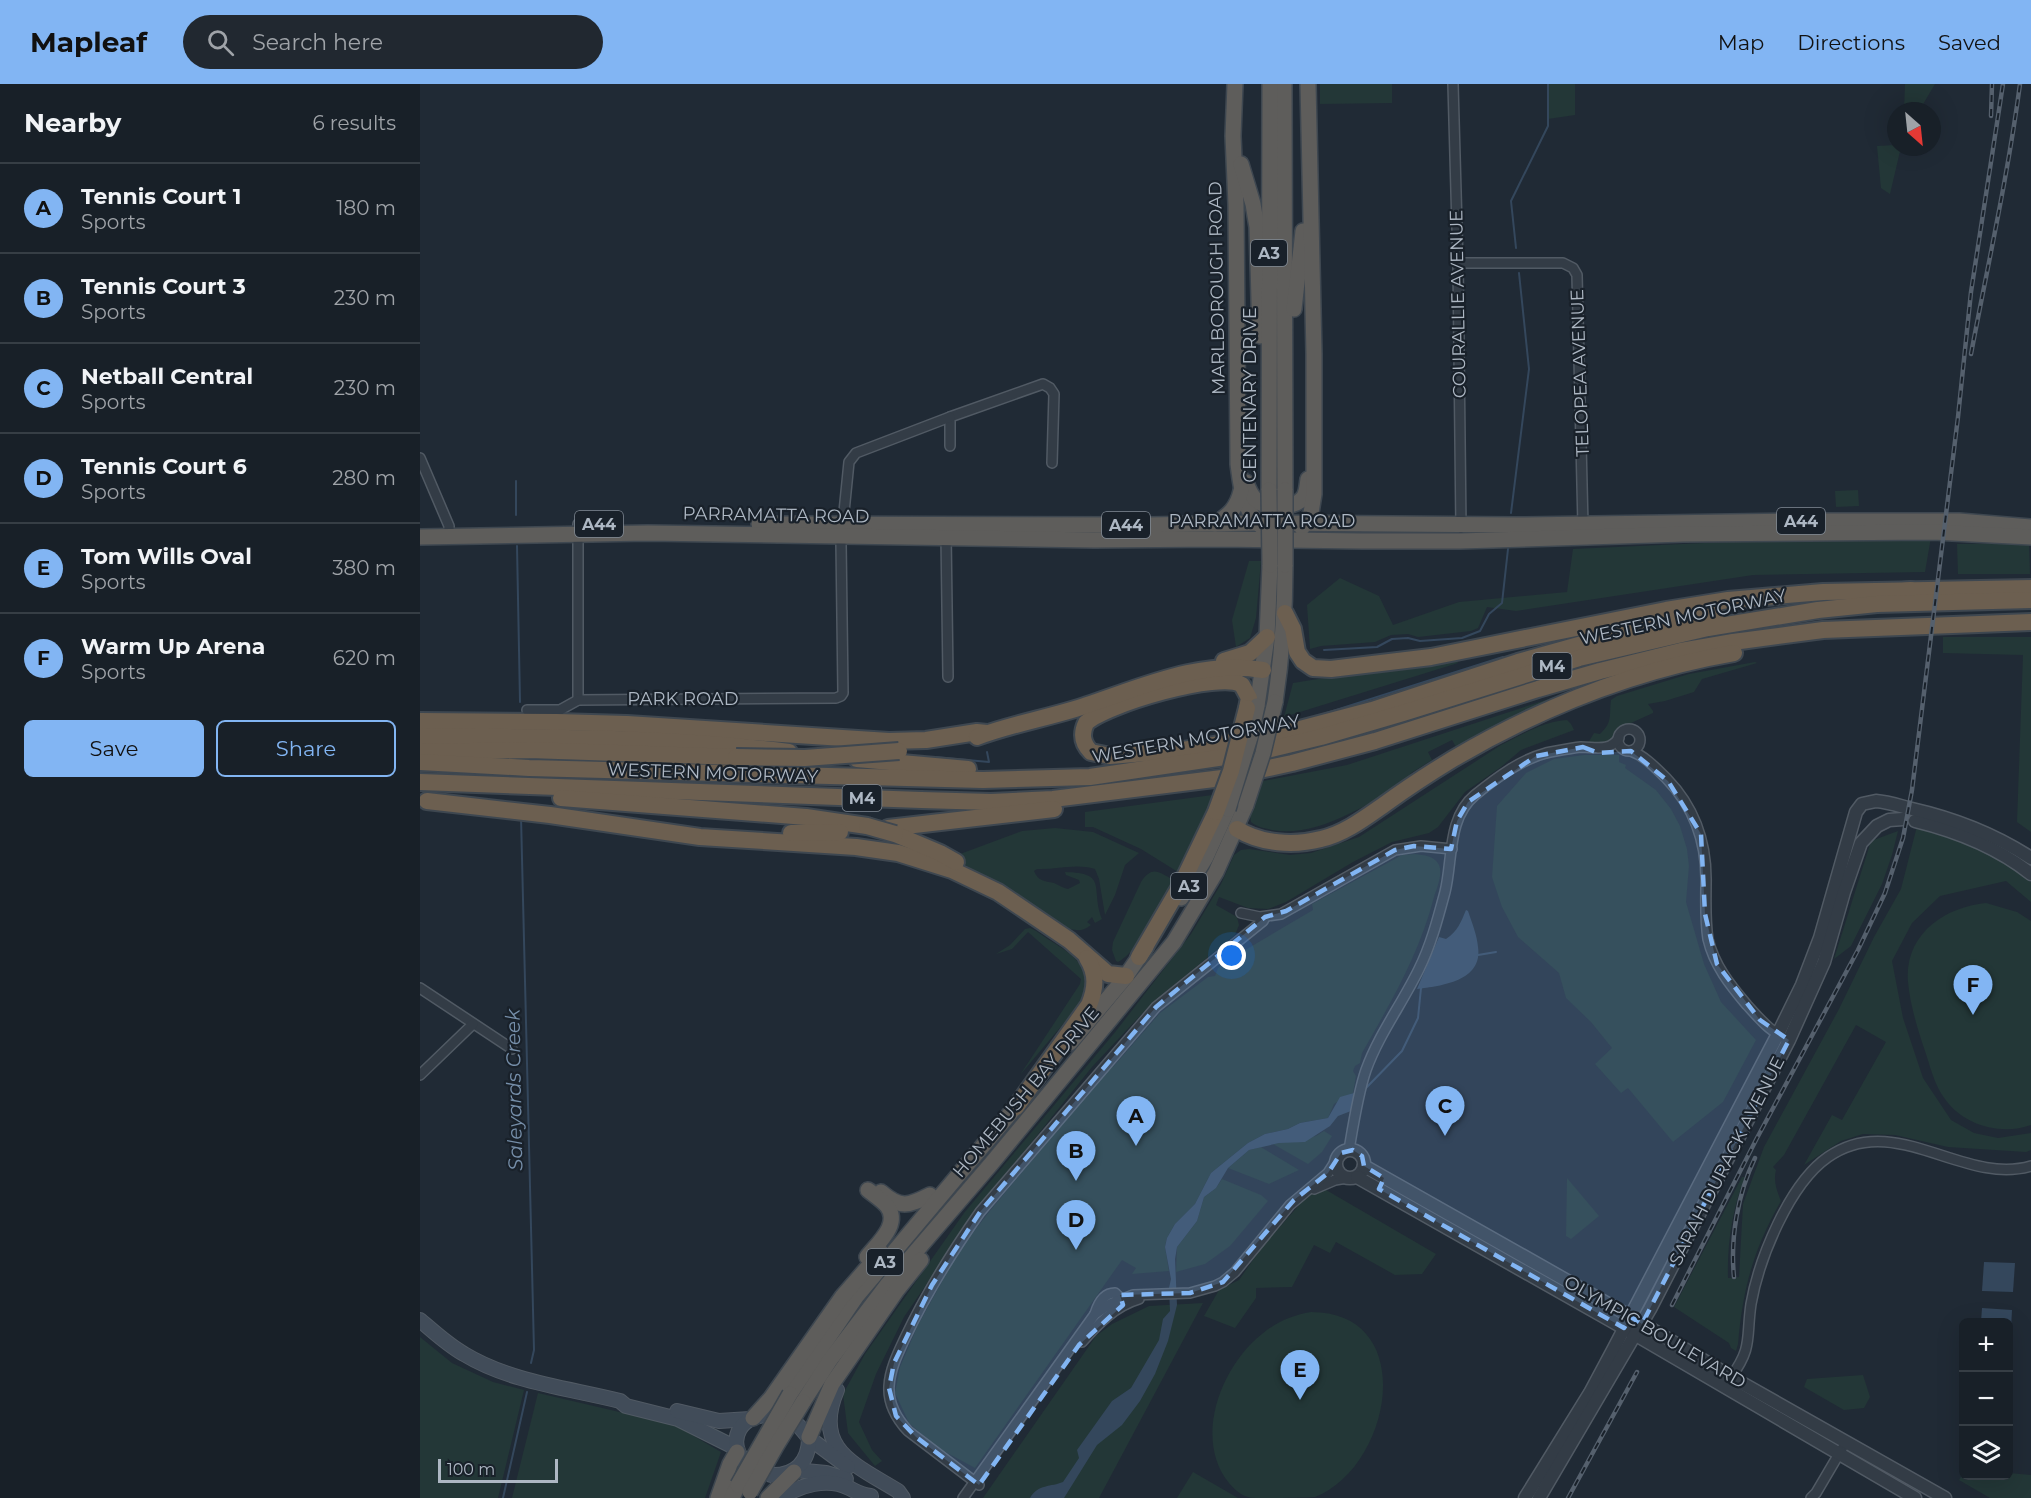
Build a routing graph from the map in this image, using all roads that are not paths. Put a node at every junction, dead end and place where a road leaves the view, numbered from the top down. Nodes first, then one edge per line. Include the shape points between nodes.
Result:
1 (1270, 84) edge
2 (1284, 84) edge
3 (1308, 84) edge
4 (1453, 84) edge
5 (1235, 88) edge
6 (1310, 208) junction
7 (1458, 263) junction
8 (1286, 349) junction
9 (950, 417) junction
10 (1269, 422) junction
11 (1314, 434) junction
12 (1239, 445) junction
13 (950, 446) dead end
14 (420, 458) edge
15 (1052, 463) dead end
16 (1241, 492) junction
17 (1314, 494) junction
18 (1257, 523) junction
19 (1305, 523) junction
20 (1324, 523) junction
21 (1215, 524) junction
22 (1461, 524) junction
23 (420, 527) edge
24 (2031, 527) edge
25 (578, 529) junction
26 (843, 530) junction
27 (1583, 530) junction
28 (449, 531) junction
29 (946, 531) junction
30 (420, 537) edge
31 (2031, 537) edge
32 (1284, 541) junction
33 (1460, 541) junction
34 (1278, 565) junction
35 (2031, 588) edge
36 (1911, 590) junction
37 (2031, 600) edge
38 (1285, 613) junction
39 (2031, 622) edge
40 (1898, 627) junction
41 (1267, 637) junction
42 (1263, 670) junction
43 (948, 677) dead end
44 (1154, 681) junction
45 (1278, 682) junction
46 (578, 700) junction
47 (1252, 707) junction
48 (420, 721) edge
49 (528, 730) junction
50 (987, 733) junction
51 (420, 736) edge
52 (510, 736) junction
53 (1618, 738) junction
54 (1583, 747) junction
55 (1634, 751) junction
56 (420, 752) edge
57 (420, 762) edge
58 (1071, 779) junction
59 (420, 782) edge
60 (1112, 792) junction
61 (512, 799) junction
62 (530, 800) junction
63 (424, 801) edge
64 (1222, 810) junction
65 (1237, 829) junction
66 (892, 831) junction
67 (840, 832) dead end
68 (1970, 832) junction
69 (1452, 849) junction
70 (2031, 858) edge
71 (937, 859) junction
72 (2031, 874) edge
73 (1241, 913) dead end
74 (1265, 917) junction
75 (1085, 955) junction
76 (1139, 957) joint
77 (1126, 975) junction
78 (1140, 986) junction
79 (420, 988) edge
80 (473, 1024) junction
81 (1783, 1038) junction
82 (512, 1049) dead end
83 (420, 1075) edge
84 (1016, 1107) junction
85 (990, 1137) junction
86 (1349, 1150) junction
87 (1336, 1159) junction
88 (1364, 1166) junction
89 (2031, 1166) edge
90 (1352, 1178) junction
91 (1382, 1183) junction
92 (930, 1195) junction
93 (1294, 1200) junction
94 (959, 1202) junction
95 (842, 1297) junction
96 (1122, 1302) junction
97 (420, 1320) edge
98 (1633, 1326) junction
99 (853, 1353) junction
100 (1731, 1377) junction
101 (796, 1398) junction
102 (620, 1401) junction
103 (770, 1415) dead end
104 (752, 1418) junction
105 (806, 1434) junction
106 (1846, 1442) junction
107 (739, 1454) junction
108 (1838, 1454) junction
109 (795, 1471) junction
110 (771, 1475) dead end
111 (977, 1483) junction
112 (742, 1493) edge
113 (872, 1497) edge
114 (717, 1498) edge
115 (768, 1498) edge
116 (781, 1498) edge
117 (901, 1498) edge
118 (963, 1498) edge
119 (971, 1498) edge
120 (1525, 1498) edge
121 (1539, 1498) edge
122 (1811, 1498) edge
123 (1915, 1498) edge
124 (1945, 1498) edge

1 - 10 highway, CENTENARY DRIVE / A3
2 - 8 highway, CENTENARY DRIVE / A3
3 - 6 highway
4 - 7 street, COURALLIE AVENUE
5 - 10 highway via 1241,166 1257,227 1262,393
5 - 12 highway, MARLBOROUGH ROAD
6 - 8 highway via 1303,227 1294,304 1294,344
6 - 11 highway
7 - 22 street, COURALLIE AVENUE
7 - 27 street, TELOPEA AVENUE via 1563,263 1577,275
8 - 34 highway, CENTENARY DRIVE / A3, bridge via 1285,490
9 - 13 street
9 - 15 street via 1043,384 1054,394
9 - 26 street via 852,456
10 - 34 highway, CENTENARY DRIVE / A3, bridge via 1269,490
11 - 12 highway via 1305,493 1300,501 1278,506 1256,500 1246,482
11 - 17 highway
12 - 16 highway, MARLBOROUGH ROAD
14 - 28 street
16 - 18 highway, MARLBOROUGH ROAD
16 - 21 highway via 1233,511
17 - 19 highway
17 - 20 highway
18 - 19 highway, PARRAMATTA ROAD / A44
18 - 21 highway, PARRAMATTA ROAD / A44
18 - 32 highway, MARLBOROUGH ROAD
19 - 20 highway, PARRAMATTA ROAD / A44
19 - 32 highway
20 - 22 highway, PARRAMATTA ROAD / A44
21 - 29 highway, PARRAMATTA ROAD / A44
22 - 27 highway, PARRAMATTA ROAD / A44
22 - 33 street, COURALLIE AVENUE
23 - 28 highway, PARRAMATTA ROAD / A44
24 - 27 highway, PARRAMATTA ROAD / A44 via 1959,521
25 - 26 highway, PARRAMATTA ROAD / A44
25 - 28 highway, PARRAMATTA ROAD / A44
25 - 46 street
26 - 29 highway, PARRAMATTA ROAD / A44
26 - 46 street, PARK ROAD via 841,696
27 - 31 highway, PARRAMATTA ROAD / A44 via 1684,534 1933,532
27 - 33 highway, PARRAMATTA ROAD / A44
28 - 30 highway, PARRAMATTA ROAD / A44
29 - 32 highway, PARRAMATTA ROAD / A44
29 - 43 street
32 - 33 highway, PARRAMATTA ROAD / A44
34 - 38 highway, CENTENARY DRIVE / A3
34 - 41 highway, CENTENARY DRIVE / A3
35 - 36 highway, M4
36 - 38 highway, M4 via 1823,592 1708,602 1431,657 1331,669 1313,668 1303,661
36 - 47 highway via 1747,610 1630,632 1518,662 1329,722 1224,744 1101,755 1088,749 1083,736 1086,723 1104,711 1157,693 1214,681 1239,683 1248,693
37 - 58 highway, WESTERN MOTORWAY / M4 via 1876,604 1708,628 1579,658 1403,714 1259,752
38 - 45 highway, CENTENARY DRIVE / A3
39 - 40 highway, WESTERN MOTORWAY / M4
40 - 60 highway, WESTERN MOTORWAY / M4 via 1823,630 1681,651 1538,689 1323,755 1222,778
40 - 65 highway via 1715,657 1606,687 1508,729 1439,767 1352,826 1322,839 1275,842
41 - 42 highway, CENTENARY DRIVE / A3
41 - 44 highway via 1255,650 1239,658 1188,668
42 - 44 highway via 1225,668
42 - 45 highway
42 - 47 highway, CENTENARY DRIVE / A3
44 - 50 highway
45 - 65 highway, HOMEBUSH BAY DRIVE / A3, bridge via 1263,753
46 - 49 street, PARK ROAD
47 - 64 highway, bridge
48 - 52 highway
49 - 50 highway via 627,724 889,741
49 - 50 highway, bridge via 736,757 805,758 899,751
49 - 52 highway, WESTERN MOTORWAY / M4
49 - 58 highway, WESTERN MOTORWAY / M4 via 1020,771
51 - 52 highway, WESTERN MOTORWAY / M4
52 - 56 highway
53 - 54 street via 1606,748
53 - 55 street via 1620,745
53 - 55 street via 1624,730 1634,730 1640,737
54 - 55 street via 1598,753
54 - 69 street via 1528,760 1473,796 1460,815
55 - 81 street via 1679,793 1701,834 1705,914 1717,964 1760,1020
57 - 58 highway, WESTERN MOTORWAY / M4 via 983,780
59 - 61 highway via 489,785
60 - 62 highway, WESTERN MOTORWAY / M4 via 991,802
60 - 66 highway, WESTERN MOTORWAY via 1082,806
61 - 62 highway
61 - 63 highway
62 - 66 highway, bridge via 806,817
62 - 67 highway via 723,829 797,834
62 - 71 highway via 700,837 879,849
64 - 65 highway
64 - 76 highway
65 - 78 highway, HOMEBUSH BAY DRIVE / A3 via 1192,915
66 - 71 highway
68 - 70 street via 2012,846
68 - 72 street
68 - 81 street, SARAH DURACK AVENUE via 1903,820 1874,828 1864,838 1824,962
68 - 81 street, SARAH DURACK AVENUE via 1938,814 1880,801 1866,802 1857,809 1820,938
69 - 74 street via 1421,846 1395,850 1286,911
69 - 86 street via 1435,927 1420,968 1365,1072
71 - 75 highway via 998,892
73 - 74 street
74 - 111 street via 1156,1007 980,1212 914,1318 890,1375 892,1407 908,1431
75 - 77 highway via 1108,974
75 - 84 highway via 1095,981 1089,1005
76 - 77 highway, HOMEBUSH BAY DRIVE / A3
77 - 78 highway
77 - 84 highway, HOMEBUSH BAY DRIVE / A3
78 - 94 highway, HOMEBUSH BAY DRIVE / A3
79 - 80 street
80 - 82 street
80 - 83 street
81 - 98 street, SARAH DURACK AVENUE
84 - 85 highway, HOMEBUSH BAY DRIVE / A3
85 - 92 highway
85 - 101 highway, HOMEBUSH BAY DRIVE / A3 via 856,1297
86 - 87 street
86 - 88 street via 1359,1153
87 - 90 street via 1337,1171
87 - 93 street via 1328,1173
88 - 90 street
88 - 91 street, OLYMPIC BOULEVARD
89 - 100 street via 1989,1168 1909,1145 1880,1141 1851,1145 1825,1159 1801,1185 1774,1231 1757,1276 1748,1347 1743,1362
90 - 91 street, OLYMPIC BOULEVARD
90 - 93 street via 1323,1184
91 - 98 street, OLYMPIC BOULEVARD
92 - 95 highway
92 - 95 highway via 907,1205 871,1188 887,1206 892,1220
93 - 96 street via 1230,1277 1215,1286
94 - 99 highway via 949,1224
94 - 101 highway, HOMEBUSH BAY DRIVE / A3
95 - 104 highway via 771,1398
96 - 111 street via 1079,1345
96 - 111 street via 1115,1293 1105,1296
97 - 102 main road via 483,1365
98 - 100 street, OLYMPIC BOULEVARD
98 - 108 street, OLYMPIC BOULEVARD
98 - 120 street, SARAH DURACK AVENUE
98 - 121 street, SARAH DURACK AVENUE
99 - 105 highway
99 - 117 main road via 833,1398 829,1430 843,1455 898,1491
100 - 106 street, OLYMPIC BOULEVARD
101 - 112 highway, HOMEBUSH BAY DRIVE / A3, bridge via 776,1446
102 - 104 main road via 629,1399 719,1421
102 - 107 main road via 678,1419
103 - 104 main road
104 - 107 main road via 735,1441
105 - 109 main road via 807,1455
105 - 117 main road via 838,1461
106 - 108 street
106 - 124 street, OLYMPIC BOULEVARD
107 - 114 highway via 730,1464
108 - 122 street
108 - 123 street, OLYMPIC BOULEVARD
109 - 110 main road
109 - 113 main road via 837,1476 863,1488
109 - 115 highway
111 - 118 street
111 - 119 street
113 - 116 main road via 841,1485 824,1484 805,1486

